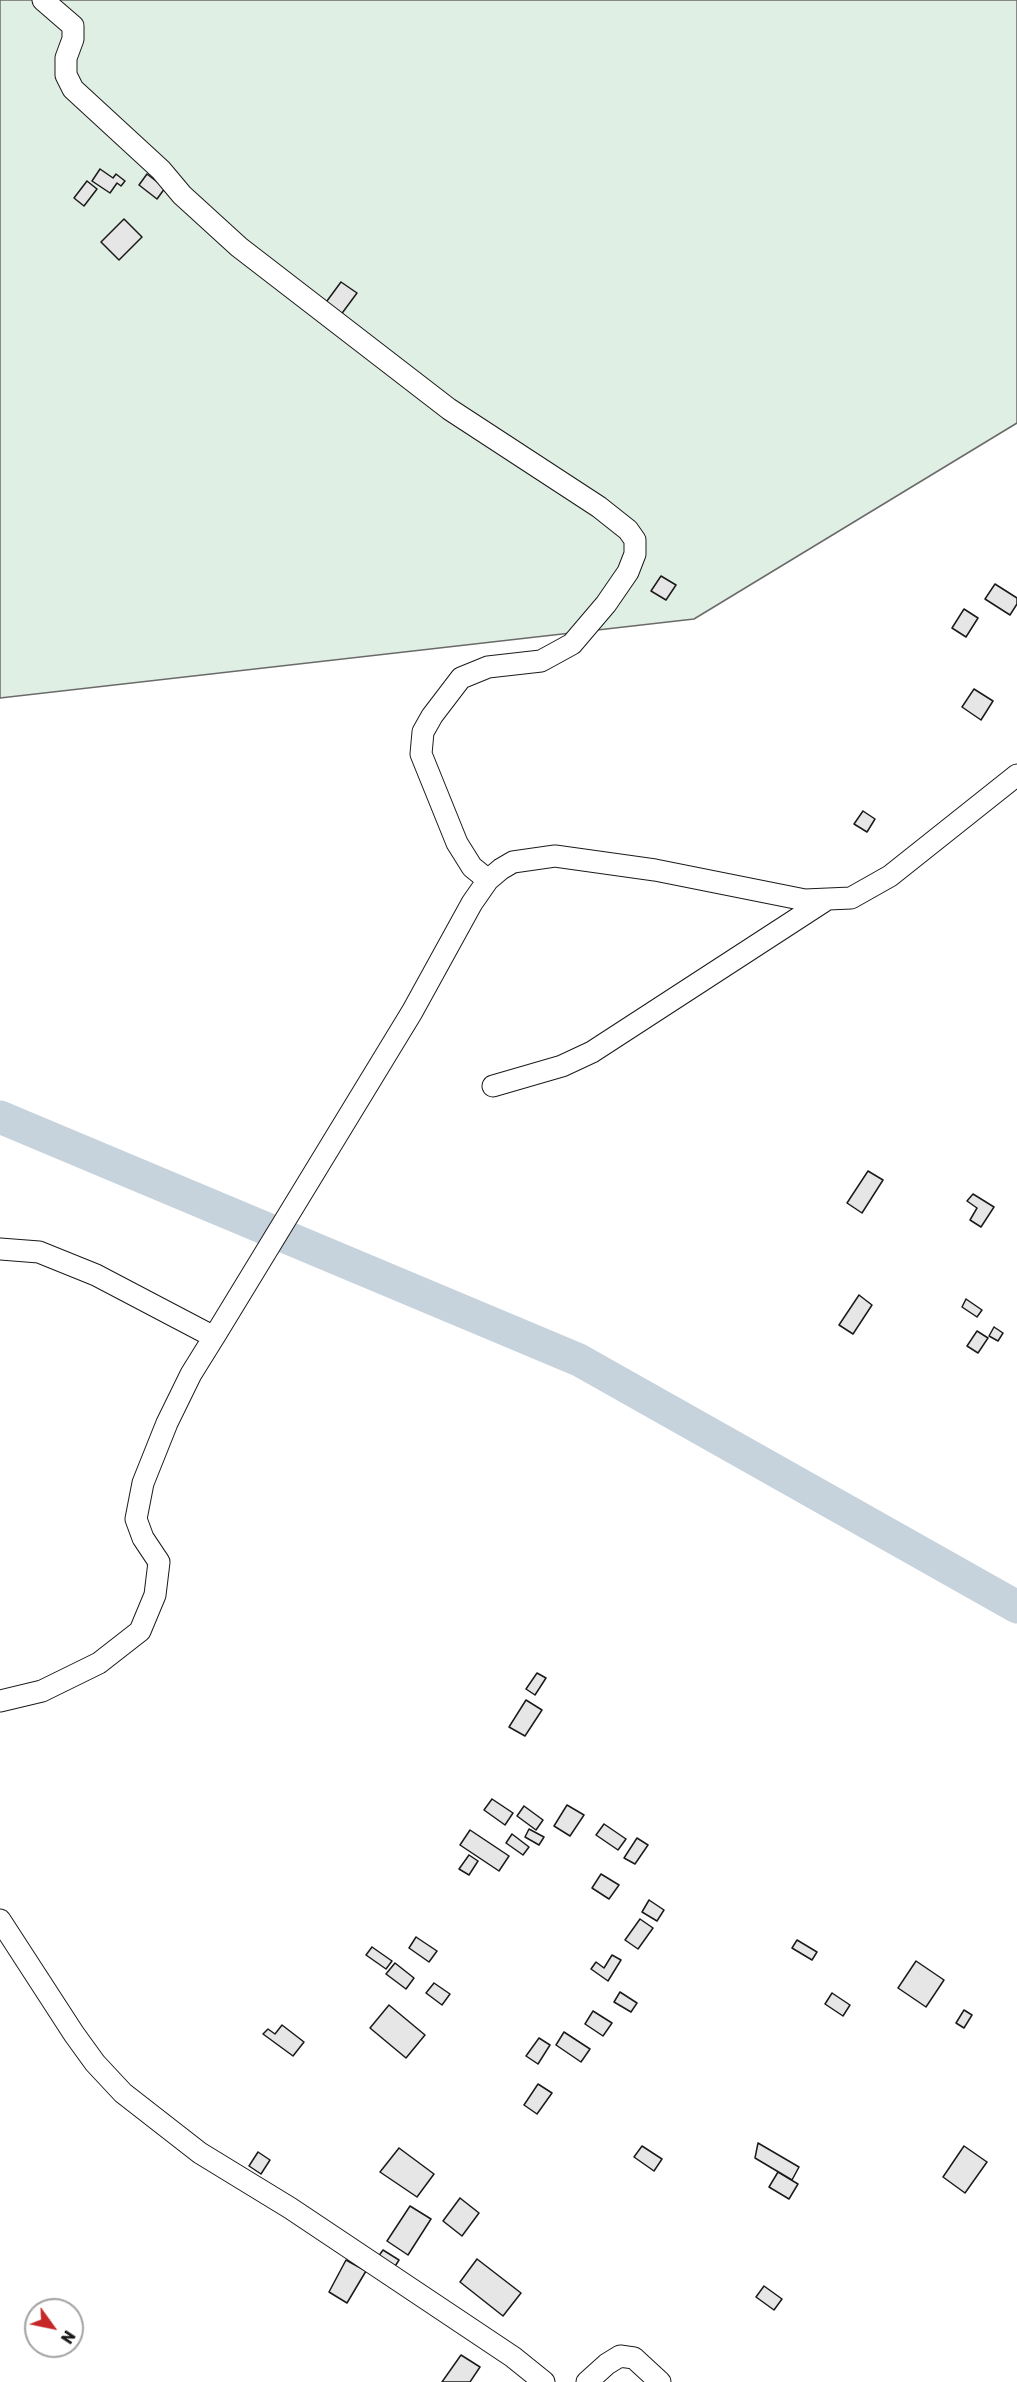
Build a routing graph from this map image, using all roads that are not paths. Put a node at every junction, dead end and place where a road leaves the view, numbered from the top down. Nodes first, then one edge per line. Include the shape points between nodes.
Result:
1 (43, 0) edge
2 (1017, 775) edge
3 (488, 880) junction
4 (826, 900) junction
5 (494, 1086) dead end
6 (0, 1248) edge
7 (215, 1336) junction
8 (0, 1701) edge
9 (0, 1920) edge
10 (544, 2382) edge
11 (588, 2382) edge
12 (660, 2382) edge

1 - 3 street via 74,26 66,58 66,75 73,89 239,247 449,409 599,507 635,540 628,572 572,644 541,661 488,667 461,678 423,732 421,754 457,843 472,867
2 - 4 street via 890,876 851,898
3 - 4 street via 513,862 555,856 655,870 805,900
3 - 7 street
4 - 5 street via 592,1052 562,1066
6 - 7 street via 39,1252 96,1275
7 - 8 street via 172,1412 143,1482 136,1519 159,1562 155,1595 140,1631 99,1663 42,1691
9 - 10 street via 74,2034 123,2094 200,2153 290,2208 513,2357
11 - 12 street via 620,2356 634,2358

